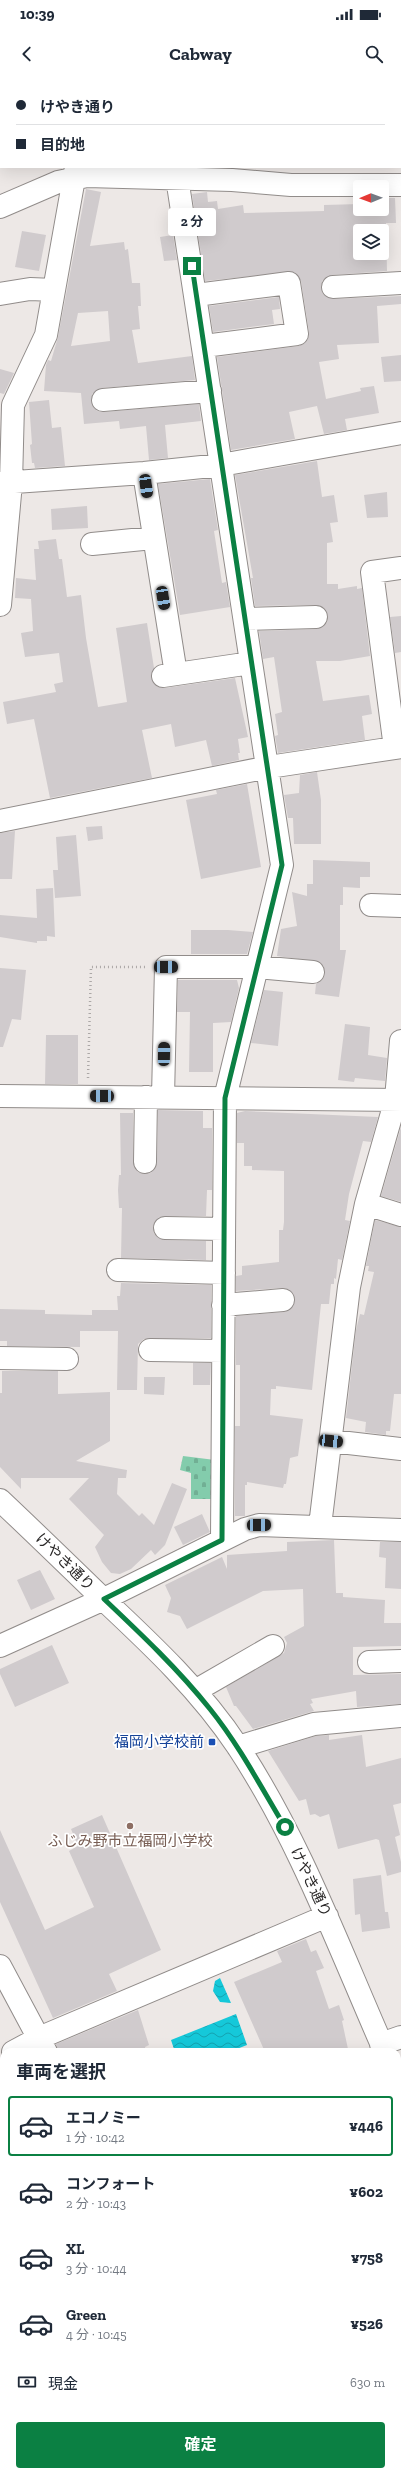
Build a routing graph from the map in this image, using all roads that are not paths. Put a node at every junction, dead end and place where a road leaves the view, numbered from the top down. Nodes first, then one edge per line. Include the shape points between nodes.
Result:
1 (76, 172) edge
2 (177, 178) junction
3 (401, 184) edge
4 (0, 207) edge
5 (401, 283) edge
6 (333, 287) dead end
7 (54, 290) junction
8 (0, 294) edge
9 (196, 295) junction
10 (204, 346) junction
11 (210, 391) junction
12 (104, 400) dead end
13 (401, 433) edge
14 (221, 465) junction
15 (144, 473) junction
16 (6, 483) edge
17 (153, 538) junction
18 (92, 544) dead end
19 (401, 568) edge
20 (1, 583) edge
21 (0, 605) edge
22 (316, 617) dead end
23 (245, 619) junction
24 (251, 663) junction
25 (398, 747) edge
26 (269, 767) junction
27 (0, 821) edge
28 (371, 905) dead end
29 (401, 906) edge
30 (257, 967) junction
31 (313, 972) dead end
32 (401, 1041) edge
33 (0, 1096) edge
34 (154, 1097) junction
35 (225, 1098) junction
36 (399, 1100) edge
37 (145, 1162) dead end
38 (366, 1204) junction
39 (401, 1215) edge
40 (165, 1228) dead end
41 (224, 1229) junction
42 (118, 1270) dead end
43 (224, 1273) junction
44 (283, 1300) dead end
45 (223, 1305) junction
46 (150, 1350) dead end
47 (223, 1351) junction
48 (0, 1358) edge
49 (67, 1359) dead end
50 (331, 1441) junction
51 (401, 1449) edge
52 (0, 1500) edge
53 (320, 1526) junction
54 (401, 1530) edge
55 (222, 1540) junction
56 (104, 1599) junction
57 (0, 1646) edge
58 (273, 1646) dead end
59 (401, 1661) edge
60 (369, 1662) dead end
61 (195, 1691) junction
62 (401, 1716) edge
63 (238, 1747) junction
64 (327, 1916) junction
65 (0, 1966) edge
66 (389, 2044) edge
67 (42, 2045) edge
68 (30, 2048) edge

1 - 2 street via 87,176
1 - 4 street
1 - 7 street
2 - 3 street via 291,184
2 - 9 street
5 - 6 street
7 - 8 street via 30,289
7 - 16 street via 46,336 13,405
9 - 10 street
9 - 10 street via 289,283 297,334
10 - 11 street
11 - 12 street
11 - 14 street
13 - 14 street
14 - 15 street
14 - 23 street
15 - 16 street
15 - 17 street
16 - 20 street
17 - 18 street
17 - 24 street via 169,675
19 - 25 street via 372,572
20 - 21 street
22 - 23 street
23 - 24 street
24 - 26 street
25 - 26 street
26 - 27 street
26 - 30 street via 282,865
28 - 29 street
30 - 31 street
30 - 34 street via 166,967
30 - 35 street
32 - 36 street
33 - 34 street
34 - 35 street
34 - 37 street
35 - 36 street
35 - 41 street
36 - 38 street
38 - 39 street
38 - 50 street via 349,1287
40 - 41 street
41 - 43 street
42 - 43 street
43 - 45 street
44 - 45 street
45 - 47 street
46 - 47 street
47 - 55 street
48 - 49 street
50 - 51 street
50 - 53 street
52 - 56 street, けやき通り
53 - 54 street
53 - 55 street via 259,1525
55 - 56 street
56 - 57 street
56 - 61 street, けやき通り via 168,1660
58 - 61 street
59 - 60 street
61 - 63 street, けやき通り
62 - 63 street via 314,1724
63 - 64 street, けやき通り via 285,1827
64 - 66 street, けやき通り
64 - 67 street
65 - 67 street
67 - 68 street

